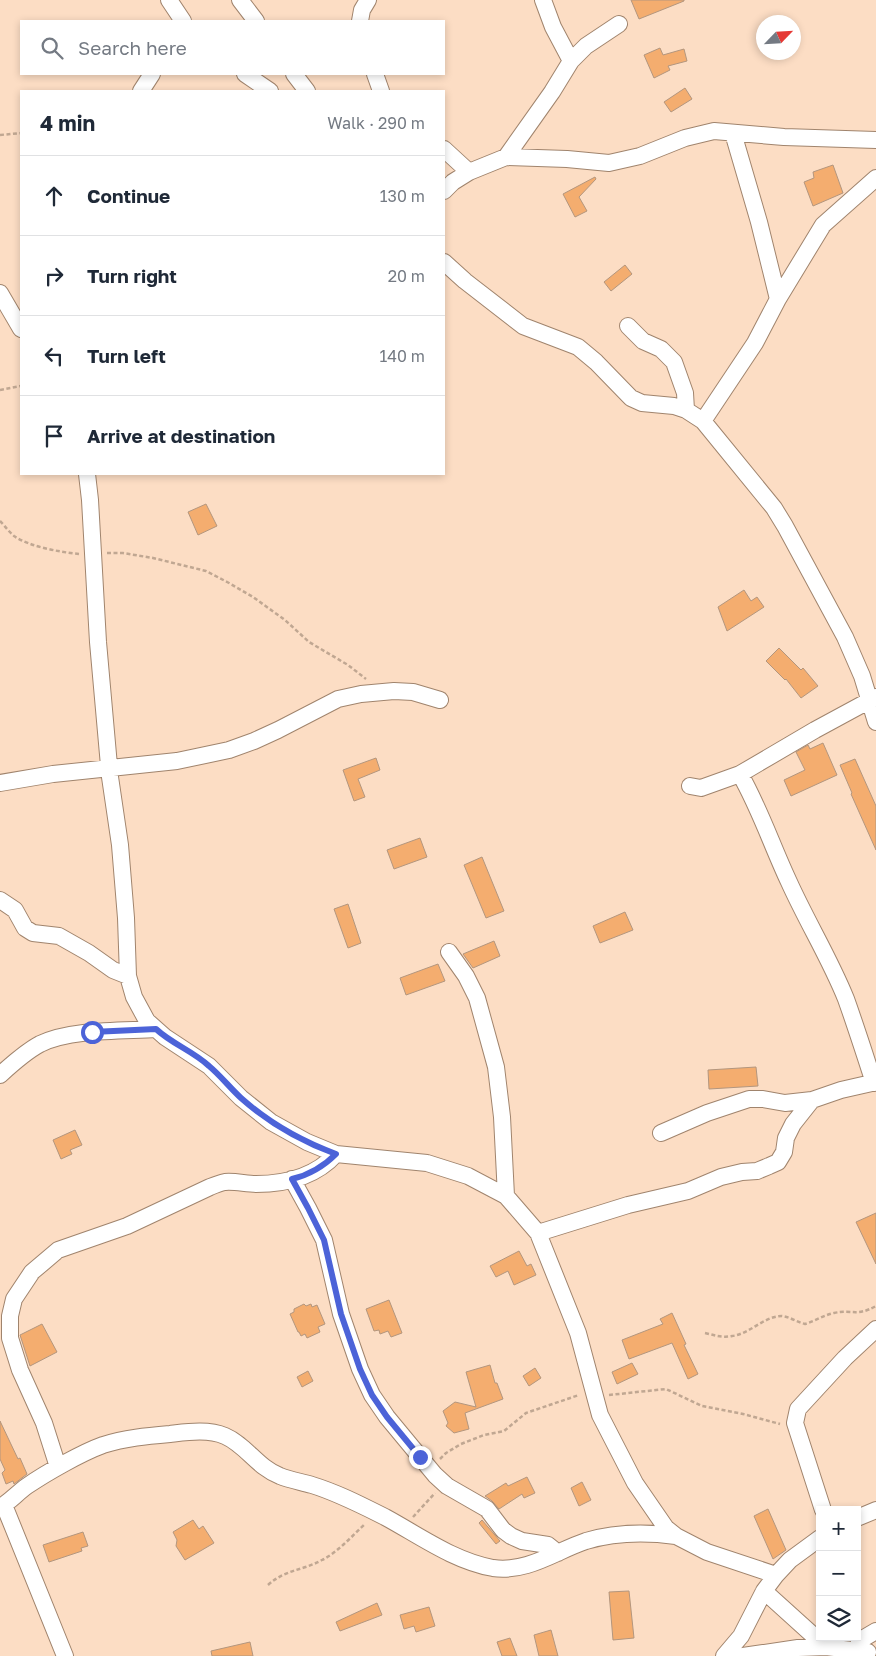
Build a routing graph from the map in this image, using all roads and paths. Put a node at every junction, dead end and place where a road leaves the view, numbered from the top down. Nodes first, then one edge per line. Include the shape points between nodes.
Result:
1 (169, 0) edge
2 (240, 0) edge
3 (368, 0) edge
4 (543, 0) edge
5 (180, 19) edge
6 (255, 20) edge
7 (360, 20) edge
8 (619, 24) dead end
9 (571, 61) junction
10 (151, 75) edge
11 (246, 75) edge
12 (295, 75) edge
13 (376, 75) edge
14 (142, 90) edge
15 (269, 90) edge
16 (306, 90) edge
17 (381, 90) edge
18 (733, 132) junction
19 (20, 133) edge
20 (0, 135) edge
21 (876, 140) edge
22 (445, 150) edge
23 (506, 157) junction
24 (469, 172) junction
25 (876, 178) edge
26 (445, 190) edge
27 (445, 263) edge
28 (0, 293) edge
29 (778, 299) junction
30 (628, 326) dead end
31 (20, 327) edge
32 (20, 386) edge
33 (0, 390) edge
34 (686, 410) junction
35 (703, 421) junction
36 (87, 475) edge
37 (0, 521) edge
38 (93, 554) junction
39 (384, 691) junction
40 (873, 699) edge
41 (440, 700) dead end
42 (876, 722) edge
43 (109, 769) junction
44 (740, 774) junction
45 (0, 783) edge
46 (690, 786) dead end
47 (0, 900) edge
48 (449, 952) dead end
49 (128, 976) junction
50 (156, 1029) junction
51 (0, 1075) edge
52 (875, 1083) edge
53 (812, 1100) junction
54 (661, 1133) dead end
55 (336, 1154) junction
56 (292, 1179) junction
57 (506, 1196) junction
58 (538, 1233) junction
59 (876, 1306) edge
60 (876, 1329) edge
61 (705, 1333) dead end
62 (595, 1397) junction
63 (798, 1432) junction
64 (446, 1453) dead end
65 (58, 1467) junction
66 (2, 1506) edge
67 (822, 1506) edge
68 (876, 1510) edge
69 (861, 1516) edge
70 (676, 1536) junction
71 (816, 1541) edge
72 (558, 1553) junction
73 (776, 1575) junction
74 (764, 1590) junction
75 (876, 1631) edge
76 (826, 1647) junction
77 (864, 1647) edge
78 (65, 1656) edge
79 (724, 1656) edge
80 (743, 1656) edge

1 - 5 street
2 - 6 street
3 - 7 street
4 - 9 street
8 - 9 street via 586,46
9 - 23 street
10 - 14 street
11 - 15 street
12 - 16 street
13 - 17 street
18 - 21 street
18 - 23 street via 701,133 640,156 609,163 567,158
18 - 29 street
19 - 20 path
22 - 24 street
23 - 24 street
24 - 26 street
25 - 29 street via 823,225
27 - 34 street via 523,326 578,346 631,398 642,403
28 - 31 street
29 - 35 street via 755,343
30 - 34 street via 643,340 661,348 674,362 685,393
32 - 33 path
34 - 35 street
35 - 40 street via 774,508 845,638
36 - 38 street
37 - 38 path via 15,536 38,546 65,553
38 - 39 path via 131,554 206,571 253,597 309,642
38 - 43 street
39 - 41 street via 413,692
39 - 43 street via 338,699 278,730 229,750 177,761
40 - 42 street
40 - 44 street
43 - 45 street
43 - 49 street via 126,918
44 - 46 street via 701,788
44 - 52 street via 754,798 780,862 845,999
47 - 49 street via 15,910 33,933 59,936
48 - 57 street via 477,998 496,1067
49 - 50 street via 134,997 147,1021
50 - 51 street via 65,1036 41,1044
50 - 55 street via 209,1066 271,1122
52 - 53 street
53 - 54 street via 785,1103 750,1099
53 - 58 street via 793,1124 778,1162 770,1166 721,1177 688,1191
55 - 56 street via 327,1164
55 - 57 street via 427,1163 468,1176
56 - 65 street via 257,1184 224,1182 210,1187 127,1226 58,1250 32,1272 14,1300 10,1338
56 - 72 street via 324,1240 341,1314 360,1369 382,1410 447,1486 487,1509 511,1536 548,1545
57 - 58 street
58 - 62 street via 578,1333
59 - 61 path via 858,1314 833,1313 805,1324 787,1317 775,1317 732,1336
60 - 63 street via 798,1409 795,1423
62 - 63 path via 666,1389 702,1406 773,1422
62 - 64 path via 578,1395 526,1413 504,1431 476,1438
62 - 70 street via 600,1415 635,1483 666,1528
63 - 67 street
65 - 66 street via 26,1486
65 - 72 street via 102,1446 135,1438 212,1432 237,1443 268,1471 357,1503 475,1564 496,1568 518,1567
66 - 78 street
68 - 69 street
70 - 72 street via 649,1532 615,1535 587,1541
70 - 73 street via 707,1552
71 - 73 street
73 - 74 street
74 - 76 street
74 - 79 street via 741,1636
75 - 77 street
76 - 77 street
76 - 80 street

